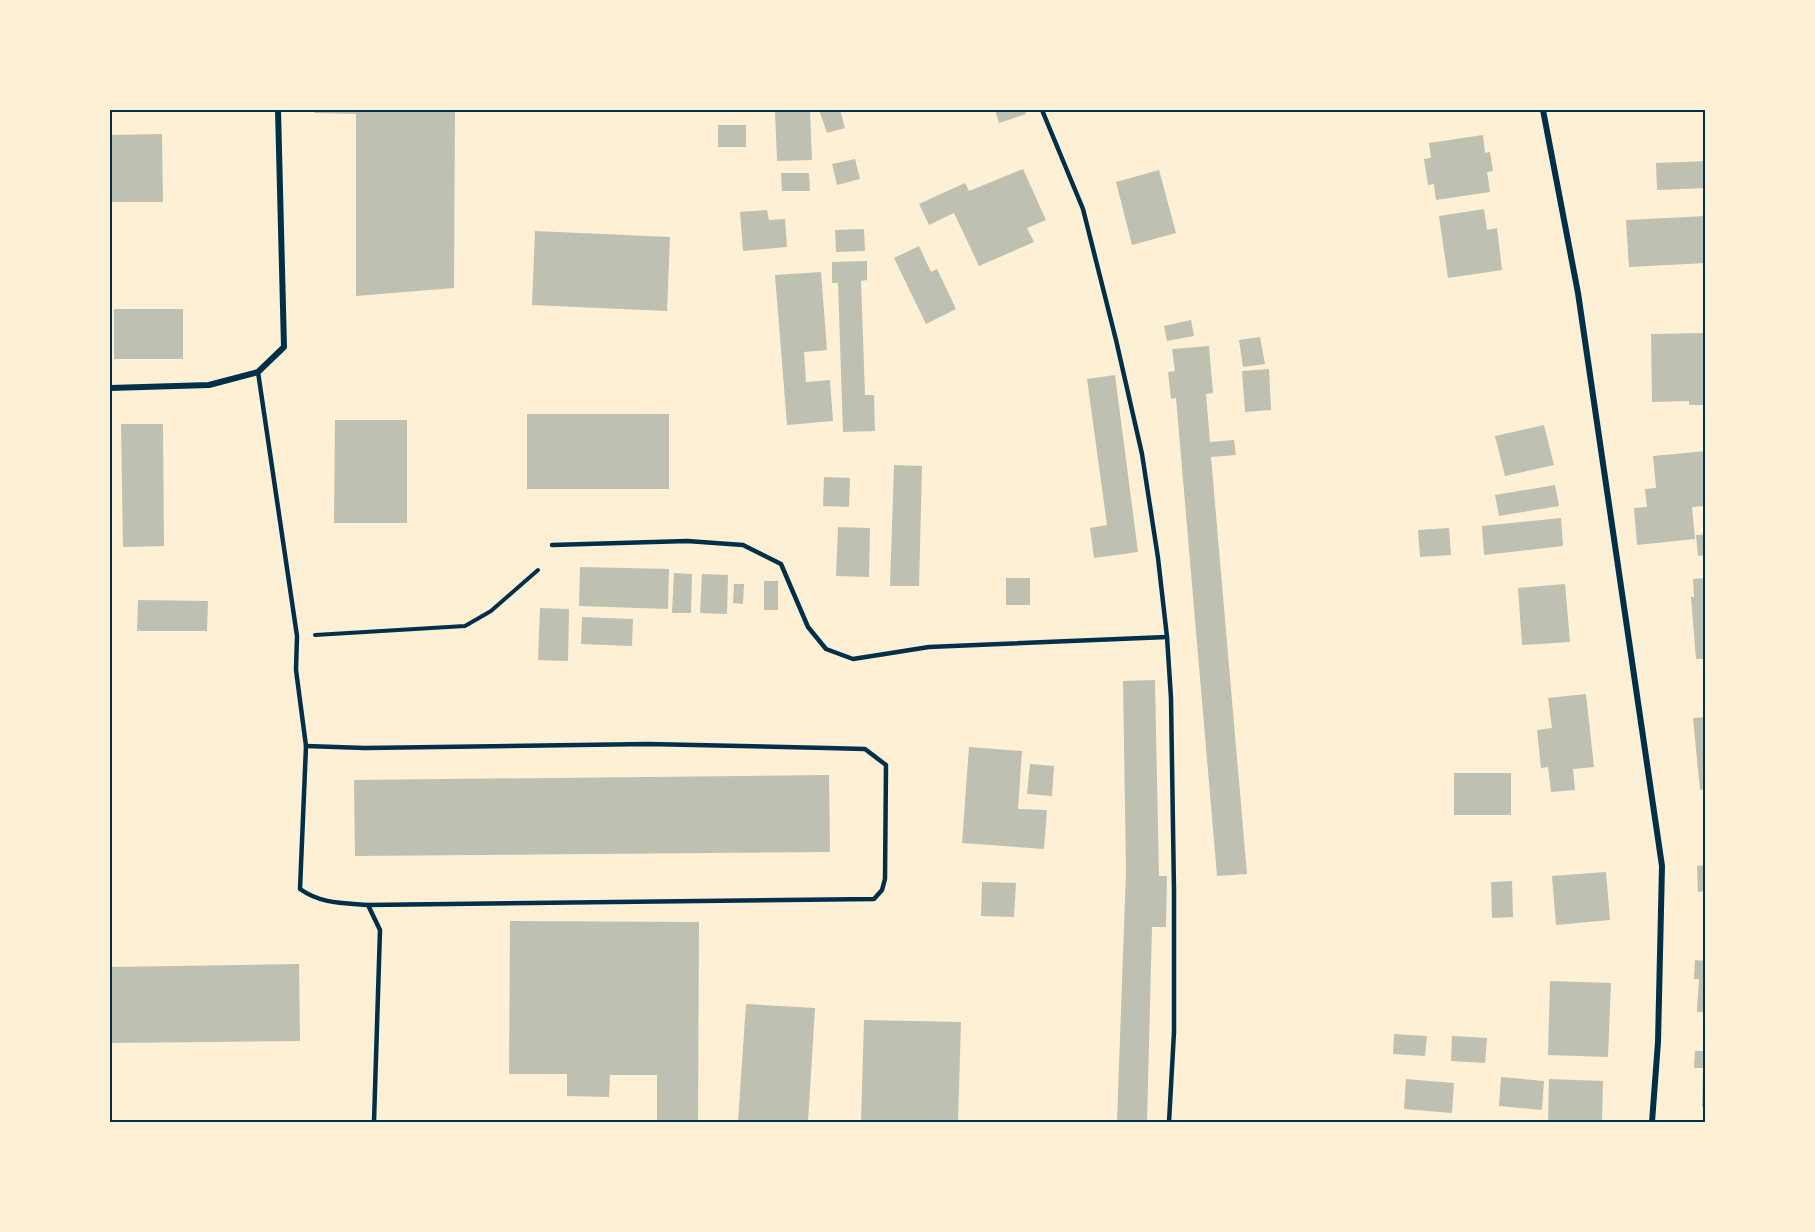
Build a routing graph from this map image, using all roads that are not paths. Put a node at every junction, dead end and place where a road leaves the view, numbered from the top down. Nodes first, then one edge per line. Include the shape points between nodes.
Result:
1 (278, 110) edge
2 (1042, 110) edge
3 (1543, 110) edge
4 (258, 372) junction
5 (110, 388) edge
6 (552, 545) dead end
7 (1167, 637) junction
8 (306, 746) junction
9 (368, 905) junction
10 (374, 1122) edge
11 (1169, 1122) edge
12 (1652, 1122) edge

1 - 4 street via 284,347
2 - 7 lane via 1083,209 1116,340 1142,454
3 - 12 street via 1578,292 1662,866
4 - 5 street via 209,385
4 - 8 lane via 297,636 296,670
6 - 7 lane via 687,541 743,545 781,564 807,627 826,650 853,659 929,647
7 - 11 lane via 1172,698 1174,881 1174,1032
8 - 9 lane via 300,889 323,901
8 - 9 lane via 827,747 865,749 886,765 885,879 874,900
9 - 10 lane via 380,930

